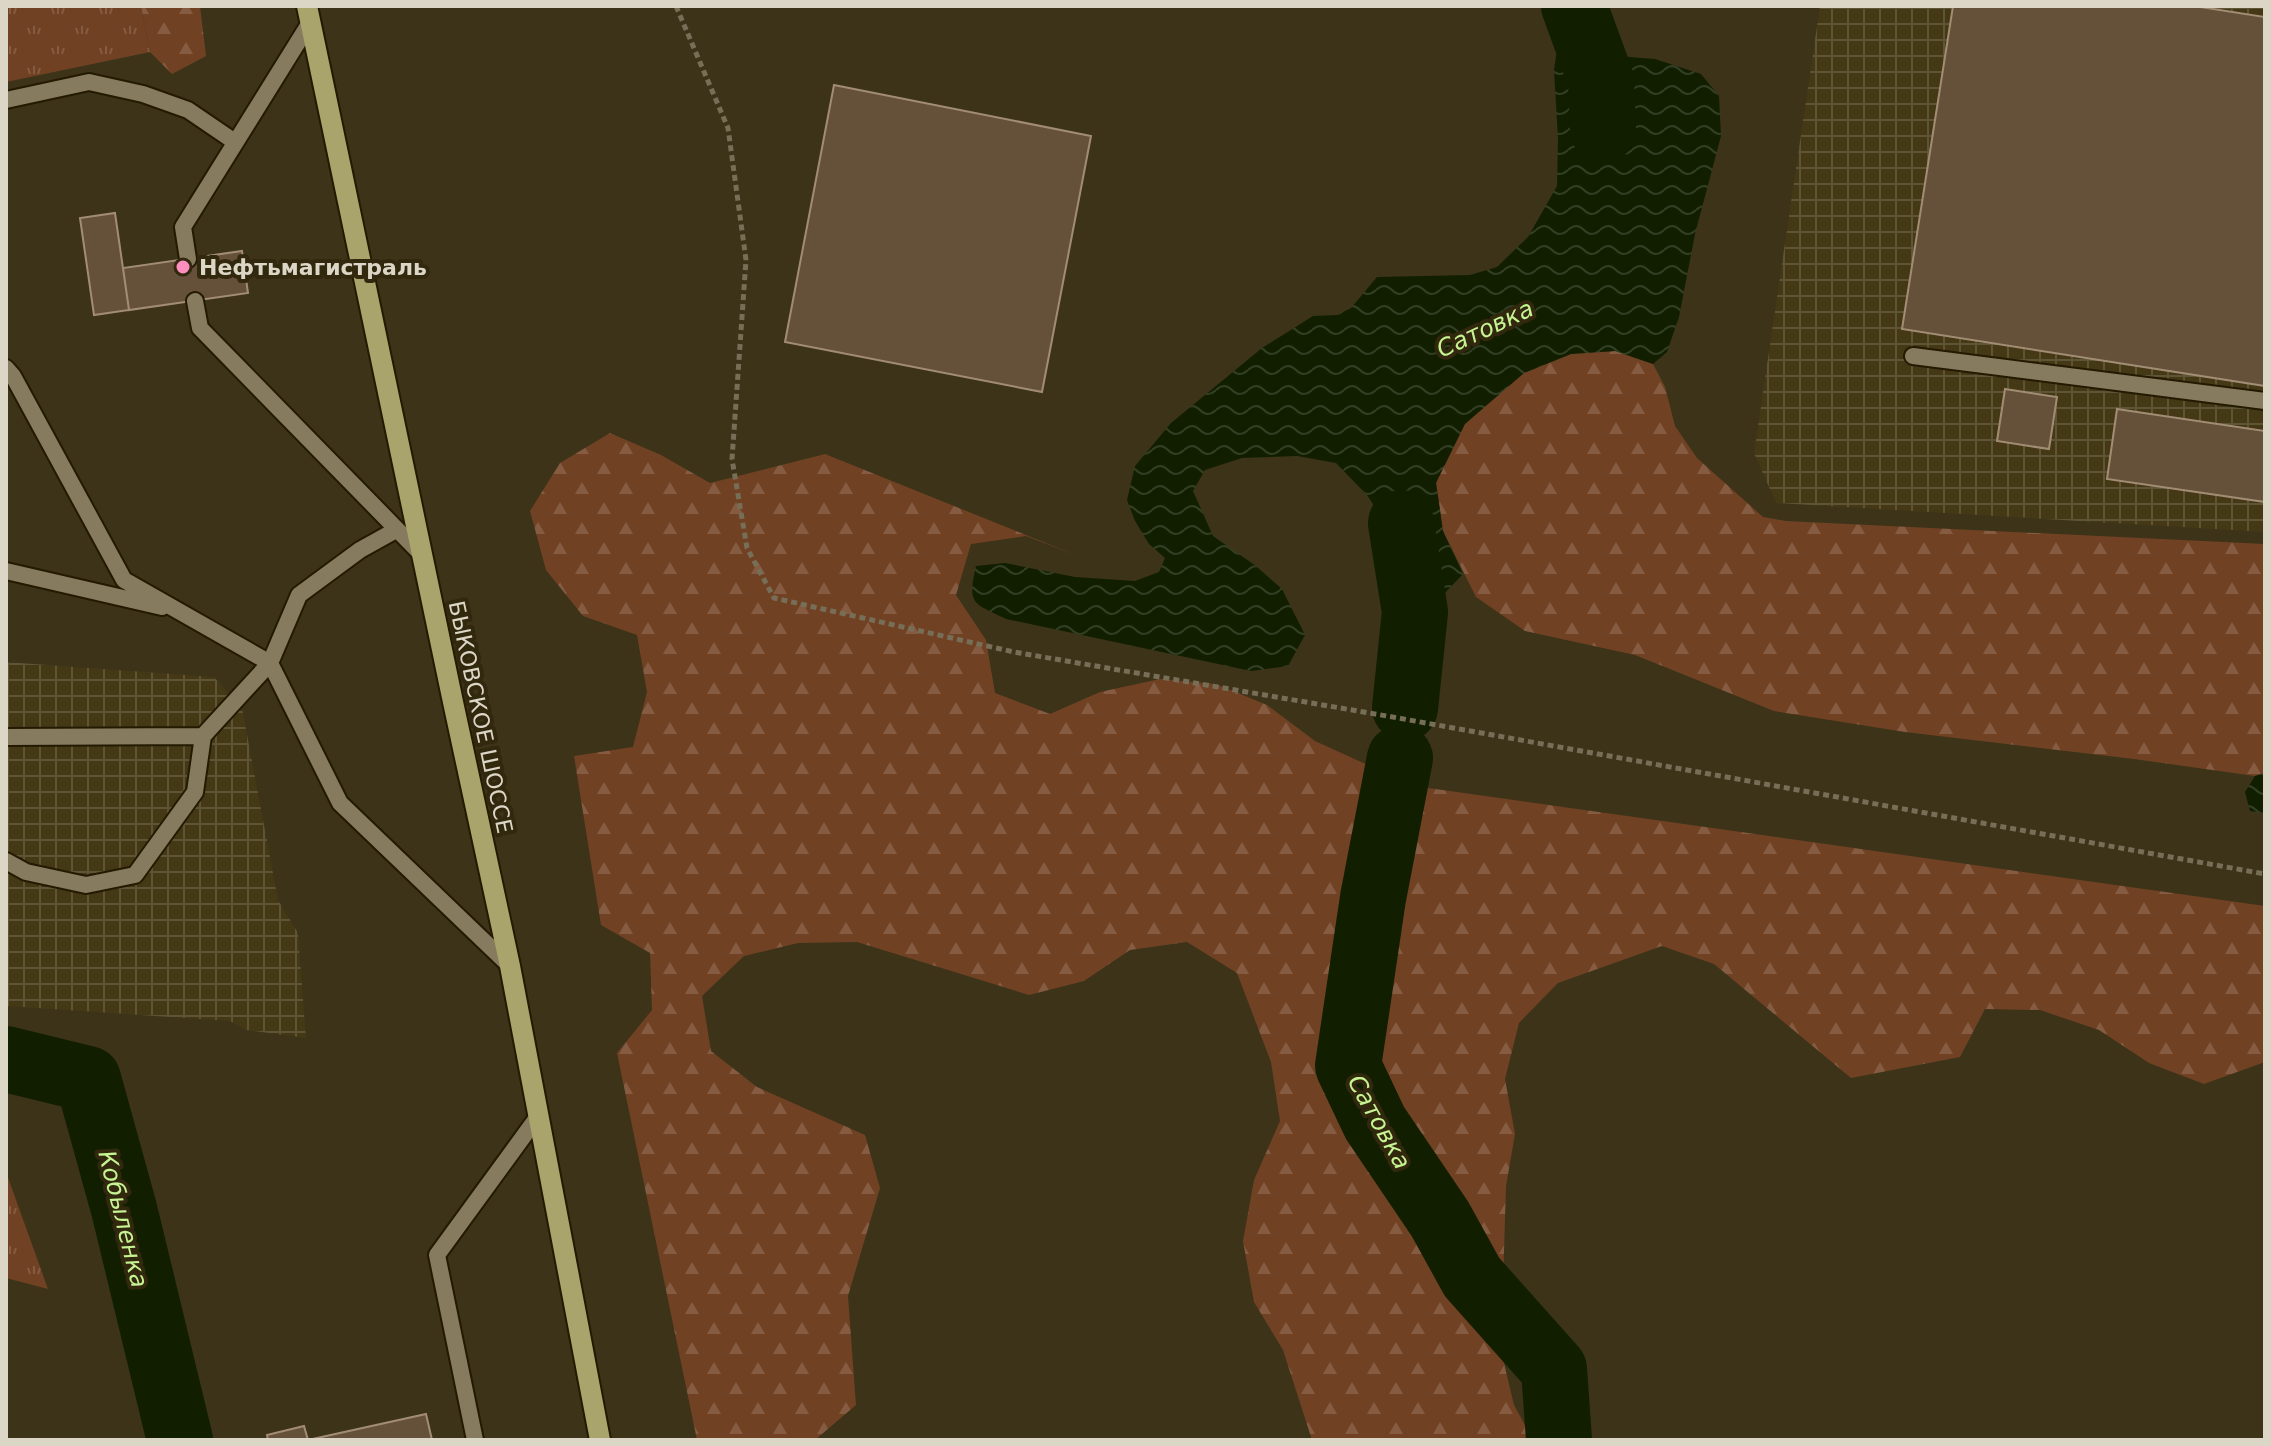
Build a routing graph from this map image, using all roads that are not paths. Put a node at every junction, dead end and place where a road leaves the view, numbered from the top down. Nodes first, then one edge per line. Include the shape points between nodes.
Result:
1 (309, 14) edge
2 (6, 100) edge
3 (235, 142) junction
4 (188, 259) dead end
5 (195, 301) dead end
6 (1913, 356) dead end
7 (6, 368) edge
8 (2265, 401) edge
9 (396, 530) junction
10 (423, 557) junction
11 (6, 571) edge
12 (175, 609) junction
13 (270, 663) junction
14 (203, 736) junction
15 (6, 737) edge
16 (6, 861) edge
17 (510, 966) junction
18 (539, 1115) junction
19 (475, 1440) edge
20 (600, 1440) edge

1 - 3 lane
1 - 10 main road, БЫКОВСКОЕ ШОССЕ
2 - 3 lane via 89,82 188,110
3 - 4 lane via 183,227
5 - 9 lane via 200,328
6 - 8 lane
7 - 12 lane via 124,580
9 - 10 lane
9 - 13 lane via 299,595
10 - 17 main road, БЫКОВСКОЕ ШОССЕ
11 - 12 lane
12 - 13 lane
13 - 14 lane
13 - 17 lane via 340,803
14 - 15 lane
14 - 16 lane via 195,792 135,875 86,885 26,872
17 - 18 main road, БЫКОВСКОЕ ШОССЕ
18 - 19 lane via 437,1255
18 - 20 main road, БЫКОВСКОЕ ШОССЕ

